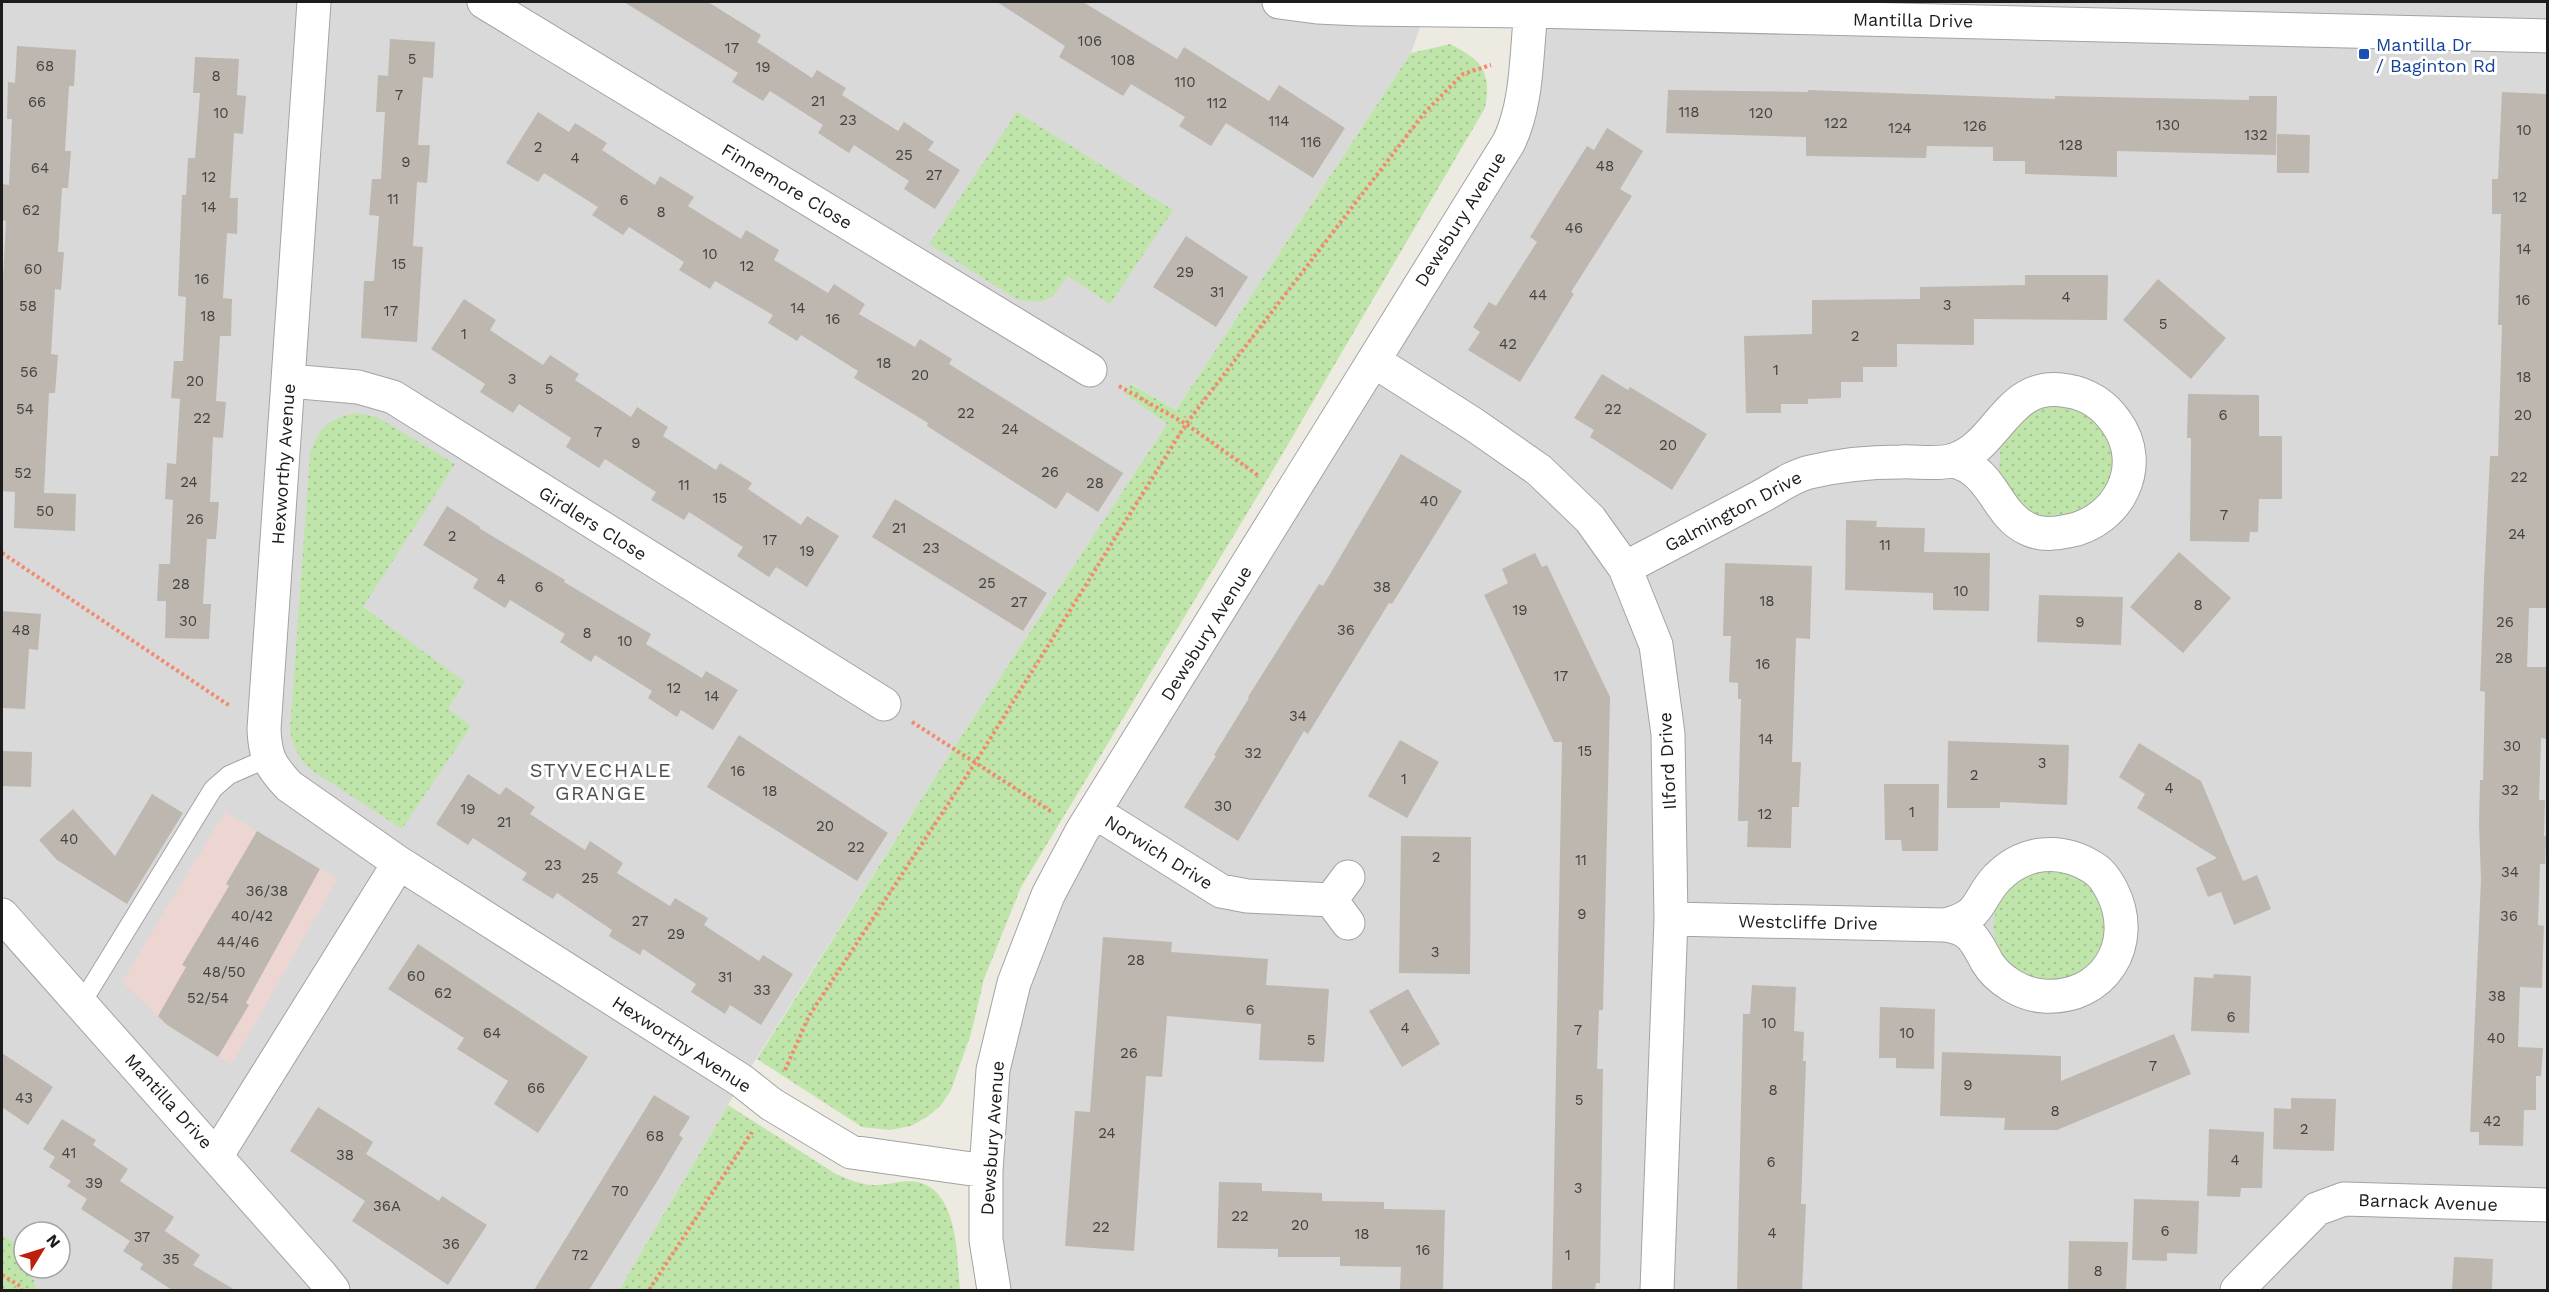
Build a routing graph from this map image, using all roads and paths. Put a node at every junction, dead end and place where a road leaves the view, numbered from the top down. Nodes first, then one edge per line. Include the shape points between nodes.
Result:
1 (314, 2) edge
2 (484, 2) edge
3 (1279, 2) edge
4 (1530, 10) junction
5 (2547, 36) edge
6 (1526, 54) junction
7 (1374, 361) junction
8 (1090, 370) joint
9 (289, 381) junction
10 (1186, 424) junction
11 (1953, 460) junction
12 (1290, 497) junction
13 (2, 553) edge
14 (1625, 568) junction
15 (884, 704) joint
16 (266, 744) junction
17 (975, 763) junction
18 (1089, 821) junction
19 (399, 863) junction
20 (1342, 900) dead end
21 (2, 915) edge
22 (1671, 919) junction
23 (1946, 925) junction
24 (81, 1004) junction
25 (771, 1104) junction
26 (217, 1155) junction
27 (986, 1171) junction
28 (2547, 1205) edge
29 (2, 1275) edge
30 (21, 1290) edge
31 (333, 1290) edge
32 (649, 1290) edge
33 (994, 1290) edge
34 (1657, 1290) edge
35 (2237, 1290) edge

1 - 9 street, Hexworthy Avenue
2 - 8 street, Finnemore Close
3 - 4 street, Mantilla Drive via 1361,9
4 - 5 street, Mantilla Drive
4 - 6 street, Dewsbury Avenue
6 - 7 street, Dewsbury Avenue via 1522,104 1509,142
6 - 10 path via 1463,74 1425,112
7 - 12 street, Dewsbury Avenue
7 - 14 street, Ilford Drive via 1539,470 1590,519
8 - 10 path
9 - 15 street, Girdlers Close via 358,387 393,397
9 - 16 street, Hexworthy Avenue
10 - 12 path
10 - 17 path
11 - 11 street via 1971,451 2023,399 2056,388 2092,399 2109,412 2125,441 2130,468 2126,487 2106,515 2077,530 2049,533 2028,529 2013,519 1973,469
11 - 14 street, Galmington Drive via 1869,462 1807,472
12 - 18 street, Dewsbury Avenue
13 - 16 path
14 - 22 street, Ilford Drive via 1656,645 1668,734
15 - 17 path
16 - 19 street, Hexworthy Avenue via 277,773 289,786
16 - 24 lane via 213,789
17 - 18 path
17 - 25 path via 809,1016
18 - 20 street, Norwich Drive via 1221,891 1247,896
18 - 27 street, Dewsbury Avenue via 1048,895 1014,983 993,1070
19 - 25 street, Hexworthy Avenue via 742,1081
19 - 26 street
21 - 24 street, Mantilla Drive
22 - 23 street, Westcliffe Drive
22 - 34 street, Ilford Drive
23 - 23 street, Westcliffe Drive via 1971,915 1996,879 2010,867 2043,853 2061,854 2094,868 2108,884 2123,921 2121,939 2108,968 2095,982 2060,997 2022,991 1988,964 1969,933
24 - 26 street, Mantilla Drive
25 - 27 street, Hexworthy Avenue via 851,1152
25 - 32 path
26 - 31 street, Mantilla Drive
27 - 33 street, Dewsbury Avenue via 986,1240
28 - 35 street, Barnack Avenue via 2344,1199 2318,1209
29 - 30 path

